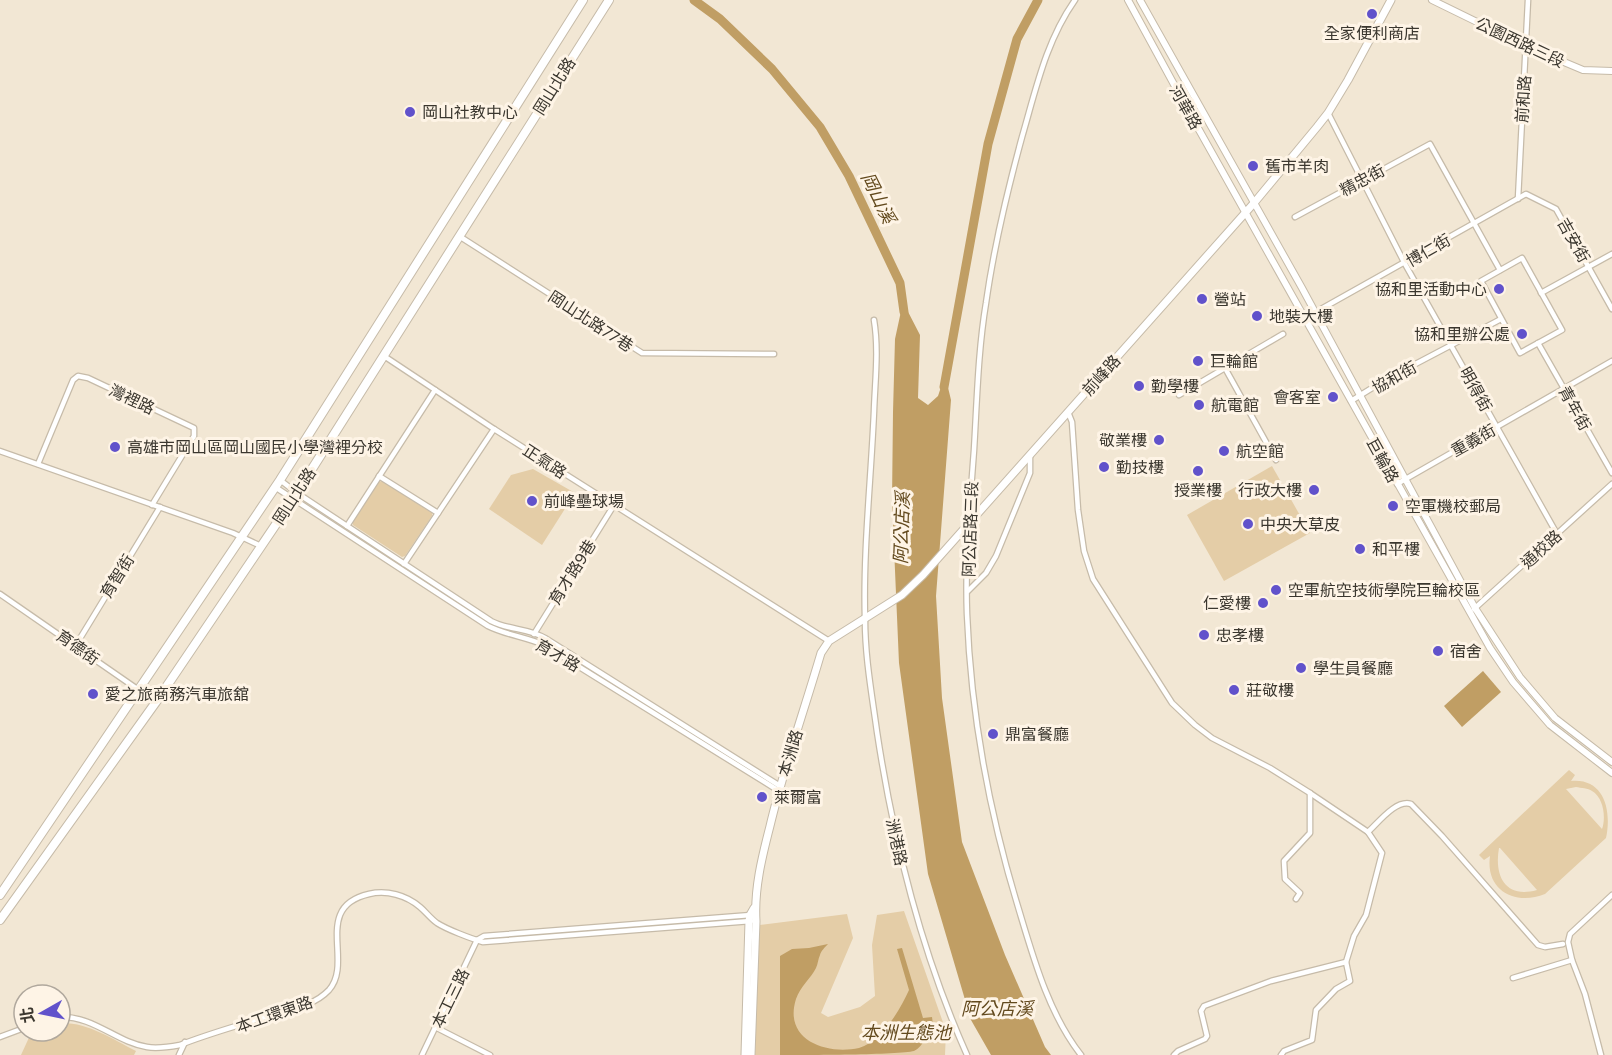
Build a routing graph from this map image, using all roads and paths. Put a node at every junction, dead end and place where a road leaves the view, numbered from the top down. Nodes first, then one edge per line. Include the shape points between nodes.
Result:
1 (583, 0) edge
2 (609, 0) edge
3 (1075, 0) edge
4 (1128, 0) edge
5 (1140, 0) edge
6 (1391, 0) edge
7 (1432, 0) edge
8 (1528, 0) edge
9 (1526, 46) junction
10 (1612, 71) edge
11 (1328, 113) junction
12 (1362, 181) junction
13 (1518, 199) junction
14 (1254, 203) junction
15 (1245, 212) junction
16 (1294, 217) dead end
17 (1474, 224) junction
18 (459, 236) junction
19 (1612, 254) edge
20 (1405, 264) junction
21 (1588, 267) junction
22 (1500, 270) junction
23 (1541, 293) junction
24 (1612, 309) edge
25 (1314, 313) junction
26 (1305, 318) junction
27 (1502, 319) junction
28 (874, 320) dead end
29 (1283, 334) dead end
30 (1538, 343) junction
31 (1452, 345) junction
32 (774, 354) dead end
33 (384, 356) junction
34 (1612, 361) edge
35 (1225, 368) junction
36 (1564, 387) junction
37 (435, 390) junction
38 (1179, 395) dead end
39 (1360, 396) junction
40 (1351, 401) junction
41 (1068, 412) junction
42 (1497, 426) junction
43 (494, 429) junction
44 (0, 451) edge
45 (1030, 455) junction
46 (1276, 460) dead end
47 (38, 464) junction
48 (1612, 473) edge
49 (379, 476) junction
50 (1405, 478) junction
51 (278, 483) junction
52 (1397, 484) junction
53 (1612, 484) edge
54 (295, 496) junction
55 (152, 505) junction
56 (614, 505) junction
57 (160, 507) junction
58 (438, 513) junction
59 (969, 522) junction
60 (347, 526) junction
61 (344, 532) junction
62 (1557, 534) junction
63 (243, 537) junction
64 (261, 546) junction
65 (404, 564) junction
66 (400, 568) junction
67 (967, 591) junction
68 (0, 594) edge
69 (1475, 608) junction
70 (1469, 613) junction
71 (865, 620) junction
72 (535, 632) junction
73 (533, 640) junction
74 (829, 641) junction
75 (75, 645) junction
76 (138, 690) junction
77 (156, 702) junction
78 (1612, 762) edge
79 (1612, 773) edge
80 (779, 788) junction
81 (1310, 793) junction
82 (1368, 832) junction
83 (0, 895) edge
84 (1612, 895) edge
85 (1296, 899) dead end
86 (753, 916) junction
87 (0, 920) edge
88 (477, 940) junction
89 (1563, 944) dead end
90 (1572, 960) junction
91 (1346, 963) junction
92 (1513, 978) dead end
93 (72, 1017) edge
94 (435, 1027) junction
95 (185, 1042) junction
96 (178, 1055) edge
97 (422, 1055) edge
98 (490, 1055) edge
99 (744, 1055) edge
100 (751, 1055) edge
101 (967, 1055) edge
102 (1081, 1055) edge
103 (1174, 1055) edge
104 (1281, 1055) edge
105 (1601, 1055) edge

1 - 51 main road, 岡山北路
2 - 18 main road, 岡山北路
3 - 59 street, 阿公店路三段 via 1044,59 1001,219 981,341
4 - 15 street, 河華路
5 - 14 street, 河華路
6 - 11 main road
7 - 9 street, 公園西路三段
8 - 9 street, 前和路
9 - 10 street, 公園西路三段 via 1583,70
9 - 13 street, 前和路
11 - 12 street, 明得街
11 - 14 main road
12 - 16 street, 精忠街
12 - 17 street, 精忠街 via 1430,144
12 - 20 street, 明得街
13 - 17 street, 博仁街
13 - 21 street, 吉安街 via 1526,194 1556,209
14 - 15 main road, 前峰路
14 - 25 street, 巨輪路
15 - 26 street, 巨輪路
15 - 41 main road, 前峰路
17 - 20 street, 博仁街
17 - 22 street
18 - 32 street, 岡山北路77巷 via 642,353
18 - 33 main road, 岡山北路
19 - 21 street
20 - 25 street, 博仁街
20 - 31 street, 明得街
21 - 23 street
21 - 24 street, 吉安街
22 - 23 street via 1522,258
22 - 27 street via 1481,281
23 - 30 street via 1562,330
25 - 26 street, 博仁街
25 - 39 street, 巨輪路
26 - 40 street, 巨輪路
27 - 30 street via 1520,353
27 - 31 street, 協和街
28 - 71 street via 877,338
29 - 35 street
30 - 36 street, 青年街
31 - 39 street, 協和街
31 - 42 street, 明得街
33 - 37 street, 正氣路
33 - 54 main road, 岡山北路
34 - 36 street, 重義街
35 - 38 street
35 - 46 street
36 - 42 street, 重義街
36 - 48 street, 青年街
37 - 43 street, 正氣路
37 - 49 street
39 - 40 street, 協和街
39 - 50 street, 巨輪路
40 - 52 street, 巨輪路
41 - 45 main road, 前峰路
41 - 81 street via 1084,551 1093,579 1172,703 1212,738
42 - 50 street, 重義街
42 - 62 street, 明得街
43 - 56 street, 正氣路
43 - 58 street
44 - 47 street
45 - 59 main road, 前峰路
45 - 67 street via 1030,473 996,556 986,573
47 - 55 street
47 - 55 street, 灣裡路 via 73,380 78,376 88,378 194,428 194,436
49 - 58 street
49 - 60 street
50 - 52 street, 重義街
50 - 69 street, 巨輪路
51 - 54 street, 育才路
51 - 63 main road, 岡山北路
52 - 70 street, 巨輪路
53 - 62 street, 通校路
54 - 60 street, 育才路
54 - 61 street, 育才路
54 - 64 main road, 岡山北路
55 - 57 street
56 - 72 street, 育才路9巷
56 - 74 street, 正氣路
57 - 63 street
57 - 75 street, 育智街
58 - 65 street
59 - 67 street, 阿公店路三段
59 - 71 main road, 前峰路 via 909,588
60 - 61 street
60 - 65 street, 育才路
61 - 66 street, 育才路
62 - 69 street, 通校路
63 - 64 street
63 - 76 main road, 岡山北路
64 - 77 main road, 岡山北路
65 - 66 street
65 - 72 street, 育才路 via 499,625
66 - 73 street, 育才路 via 498,632
67 - 102 street, 阿公店路三段 via 971,682 988,796 1002,858 1047,995
68 - 75 street, 育德街
69 - 70 street, 通校路
69 - 78 street, 巨輪路 via 1520,677 1555,718
70 - 79 street, 巨輪路 via 1513,682 1550,724
71 - 74 main road
71 - 101 street, 洲港路 via 868,671 899,852 932,968
72 - 73 street, 育才路9巷
72 - 80 street, 育才路
73 - 80 street, 育才路
74 - 80 main road, 本洲路 via 821,653
75 - 76 street, 育德街
76 - 77 street, 育德街
76 - 83 main road, 岡山北路
77 - 87 main road, 岡山北路
80 - 86 main road, 本洲路 via 760,864
81 - 82 street
81 - 85 street via 1310,833 1284,861 1285,879 1300,892
82 - 89 street via 1398,805 1411,804 1538,945
82 - 91 street via 1382,853 1366,915
84 - 90 street via 1570,934
86 - 88 street via 483,936
86 - 99 main road, 本洲路
86 - 100 main road, 本洲路
88 - 94 street, 本工三路
88 - 95 street, 本工環東路 via 446,928 405,897 387,893 363,895 350,903 336,925 337,977 321,997
90 - 92 street
90 - 105 street via 1586,994
91 - 103 street via 1271,981 1204,1006 1201,1011 1207,1036
91 - 104 street via 1350,981 1316,1010 1312,1040
93 - 95 street, 本工環東路 via 147,1047
94 - 97 street, 本工三路
94 - 98 street
95 - 96 street

